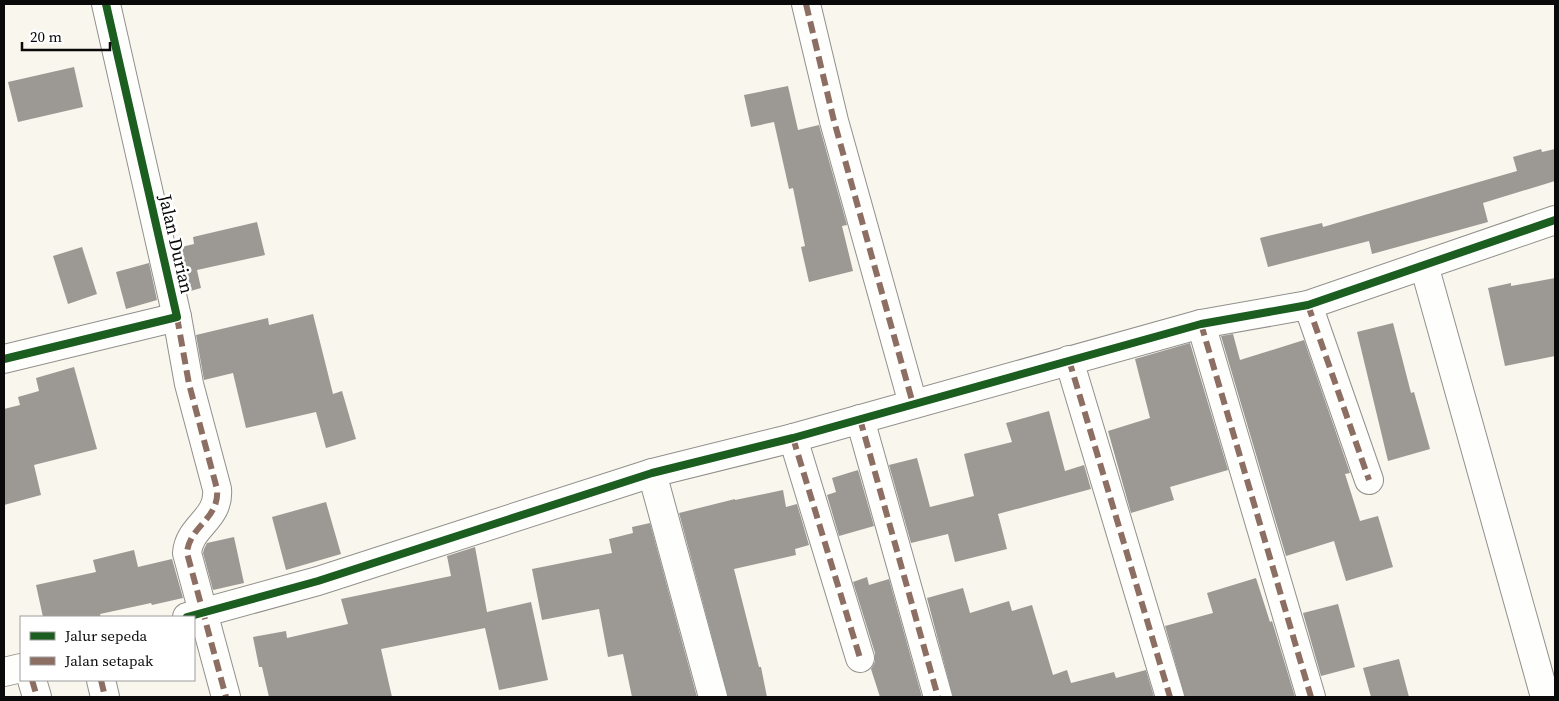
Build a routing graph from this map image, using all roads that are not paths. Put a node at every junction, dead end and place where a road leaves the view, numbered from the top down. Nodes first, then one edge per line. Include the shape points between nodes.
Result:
1 (106, 4) edge
2 (806, 4) edge
3 (1555, 220) edge
4 (1424, 265) junction
5 (1308, 305) junction
6 (177, 318) junction
7 (1201, 324) junction
8 (4, 359) edge
9 (1069, 360) junction
10 (913, 404) junction
11 (860, 419) junction
12 (793, 438) junction
13 (652, 473) junction
14 (1369, 480) dead end
15 (195, 615) edge
16 (860, 658) dead end
17 (20, 668) edge
18 (4, 672) edge
19 (32, 681) edge
20 (101, 681) edge
21 (37, 697) edge
22 (105, 697) edge
23 (226, 697) edge
24 (713, 697) edge
25 (938, 697) edge
26 (1170, 697) edge
27 (1311, 697) edge
28 (1545, 697) edge

1 - 6 street, Jalan Durian
2 - 10 street via 834,121
3 - 4 street
4 - 5 street
4 - 28 street
5 - 7 street
5 - 14 street
6 - 8 street, Jalan Durian
6 - 15 street via 189,384 218,499 214,510 187,544
7 - 9 street
7 - 27 street
9 - 10 street
9 - 26 street
10 - 11 street
11 - 12 street
11 - 25 street
12 - 13 street
12 - 16 street
13 - 15 street via 318,581
13 - 24 street
15 - 23 street
17 - 18 street
19 - 21 street
20 - 22 street

